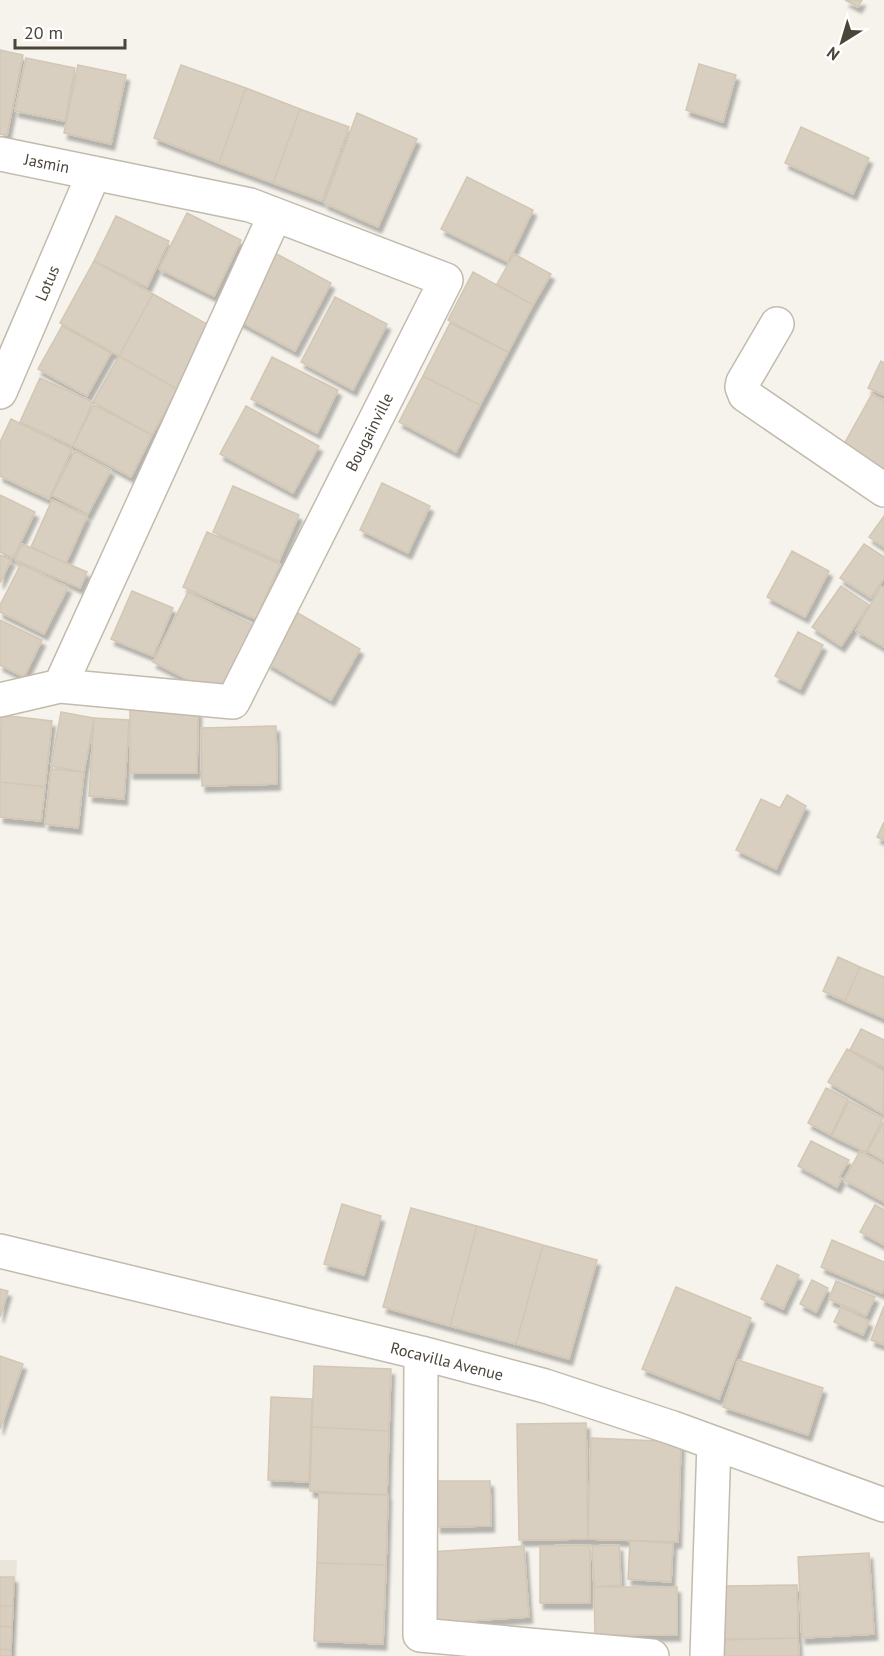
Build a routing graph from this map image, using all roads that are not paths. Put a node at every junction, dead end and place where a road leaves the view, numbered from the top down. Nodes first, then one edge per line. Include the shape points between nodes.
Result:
1 (0, 154) edge
2 (94, 173) junction
3 (275, 215) junction
4 (777, 324) dead end
5 (1, 387) edge
6 (884, 490) edge
7 (60, 686) junction
8 (0, 700) edge
9 (0, 1251) edge
10 (421, 1353) junction
11 (714, 1443) junction
12 (884, 1505) edge
13 (652, 1656) edge
14 (707, 1656) edge

1 - 2 street, Jasmin
2 - 3 street, Bougainville via 250,205
2 - 5 street, Lotus
3 - 7 street
3 - 7 street, Bougainville via 446,280 233,702
4 - 6 street via 742,382 745,395
7 - 8 street, Bougainville
9 - 10 street, Rocavilla Avenue
10 - 11 street, Rocavilla Avenue via 545,1386
10 - 13 street via 420,1635
11 - 12 street, Rocavilla Avenue
11 - 14 street

